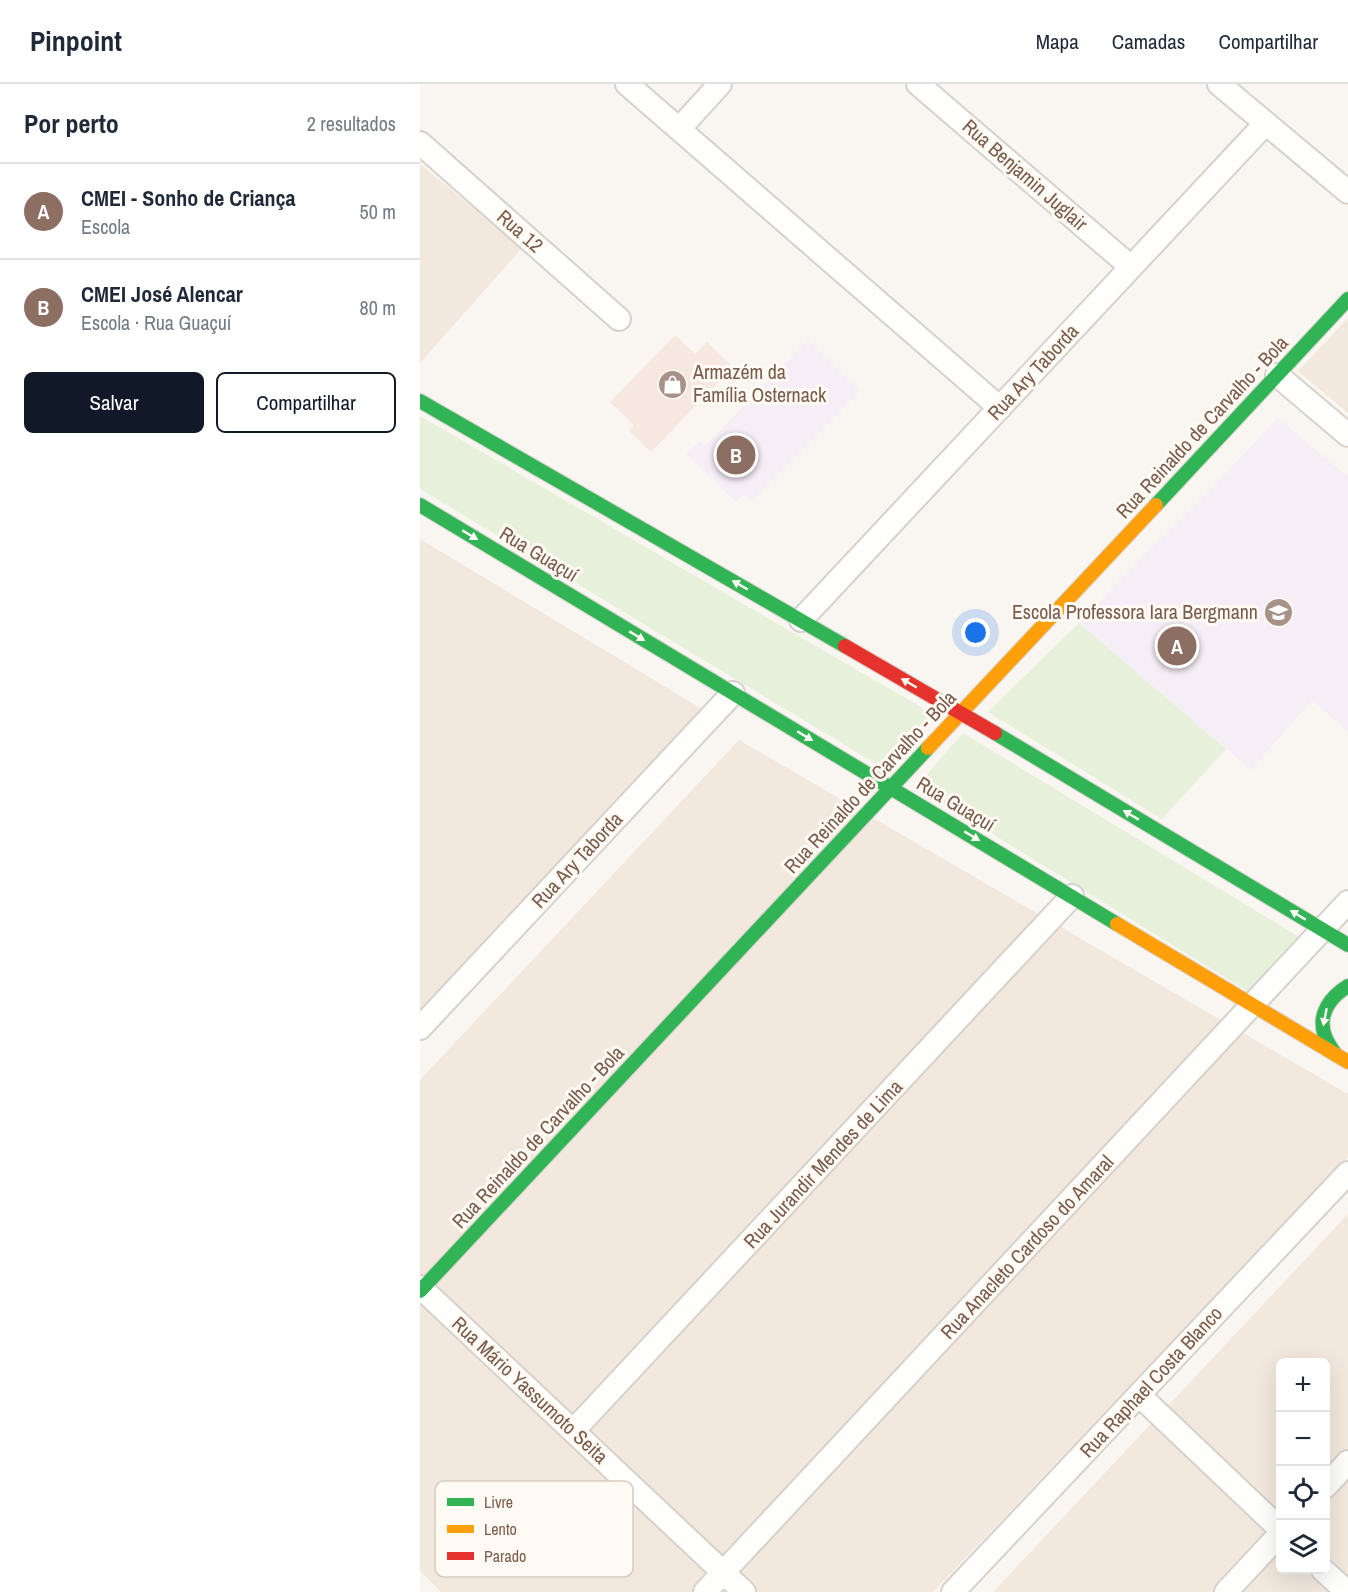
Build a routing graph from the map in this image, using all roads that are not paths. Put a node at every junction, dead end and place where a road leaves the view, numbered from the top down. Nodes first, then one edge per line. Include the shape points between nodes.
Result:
1 (627, 84) edge
2 (720, 84) edge
3 (918, 84) edge
4 (1219, 84) edge
5 (1266, 123) junction
6 (679, 129) junction
7 (420, 143) edge
8 (1348, 192) edge
9 (1131, 267) junction
10 (1348, 299) edge
11 (620, 319) dead end
12 (1277, 375) junction
13 (420, 401) edge
14 (1000, 408) junction
15 (1348, 435) edge
16 (420, 505) edge
17 (801, 620) junction
18 (733, 693) junction
19 (961, 713) junction
20 (891, 787) junction
21 (1072, 896) junction
22 (1348, 902) edge
23 (1323, 930) junction
24 (1348, 945) edge
25 (1348, 986) edge
26 (1253, 1005) junction
27 (420, 1028) edge
28 (1335, 1054) junction
29 (1348, 1062) edge
30 (1348, 1173) edge
31 (421, 1289) edge
32 (1139, 1395) junction
33 (573, 1431) junction
34 (1348, 1462) edge
35 (626, 1481) edge
36 (1330, 1482) edge
37 (633, 1487) edge
38 (1276, 1526) edge
39 (1276, 1537) edge
40 (723, 1572) junction
41 (1328, 1574) edge
42 (705, 1592) edge
43 (744, 1592) edge
44 (953, 1592) edge
45 (1226, 1592) edge
46 (1347, 1592) edge

1 - 6 street
2 - 6 street
3 - 9 street, Rua Benjamin Juglair
4 - 5 street
5 - 8 street
5 - 9 street, Rua Ary Taborda
6 - 14 street
7 - 11 street, Rua 12
9 - 14 street, Rua Ary Taborda
10 - 12 street, Rua Reinaldo de Carvalho - Bola
12 - 15 street
12 - 19 street, Rua Reinaldo de Carvalho - Bola
17 -> 13 street
14 - 17 street, Rua Ary Taborda
16 -> 18 street, Rua Guaçuí
19 -> 17 street
18 -> 20 street, Rua Guaçuí
18 - 27 street, Rua Ary Taborda
19 - 20 street, Rua Reinaldo de Carvalho - Bola
23 -> 19 street
20 -> 21 street, Rua Guaçuí
20 - 31 street, Rua Reinaldo de Carvalho - Bola
21 - 26 street, Rua Guaçuí
21 - 33 street, Rua Jurandir Mendes de Lima
22 - 23 street, Rua Anacleto Cardoso do Amaral
23 - 24 street
23 - 26 street, Rua Anacleto Cardoso do Amaral
25 -> 28 street via 1328,1003 1322,1020 1324,1035
26 - 28 street, Rua Guaçuí
26 - 40 street, Rua Anacleto Cardoso do Amaral
28 - 29 street, Rua Guaçuí
30 - 32 street, Rua Raphael Costa Blanco
31 - 33 street, Rua Mário Yassumoto Seita
32 - 38 street
32 - 44 street, Rua Raphael Costa Blanco
33 - 35 street, Rua Mário Yassumoto Seita
34 - 36 street
37 - 40 street, Rua Mário Yassumoto Seita
39 - 45 street
40 - 42 street, Rua Anacleto Cardoso do Amaral
40 - 43 street, Rua Mário Yassumoto Seita
41 - 46 street

